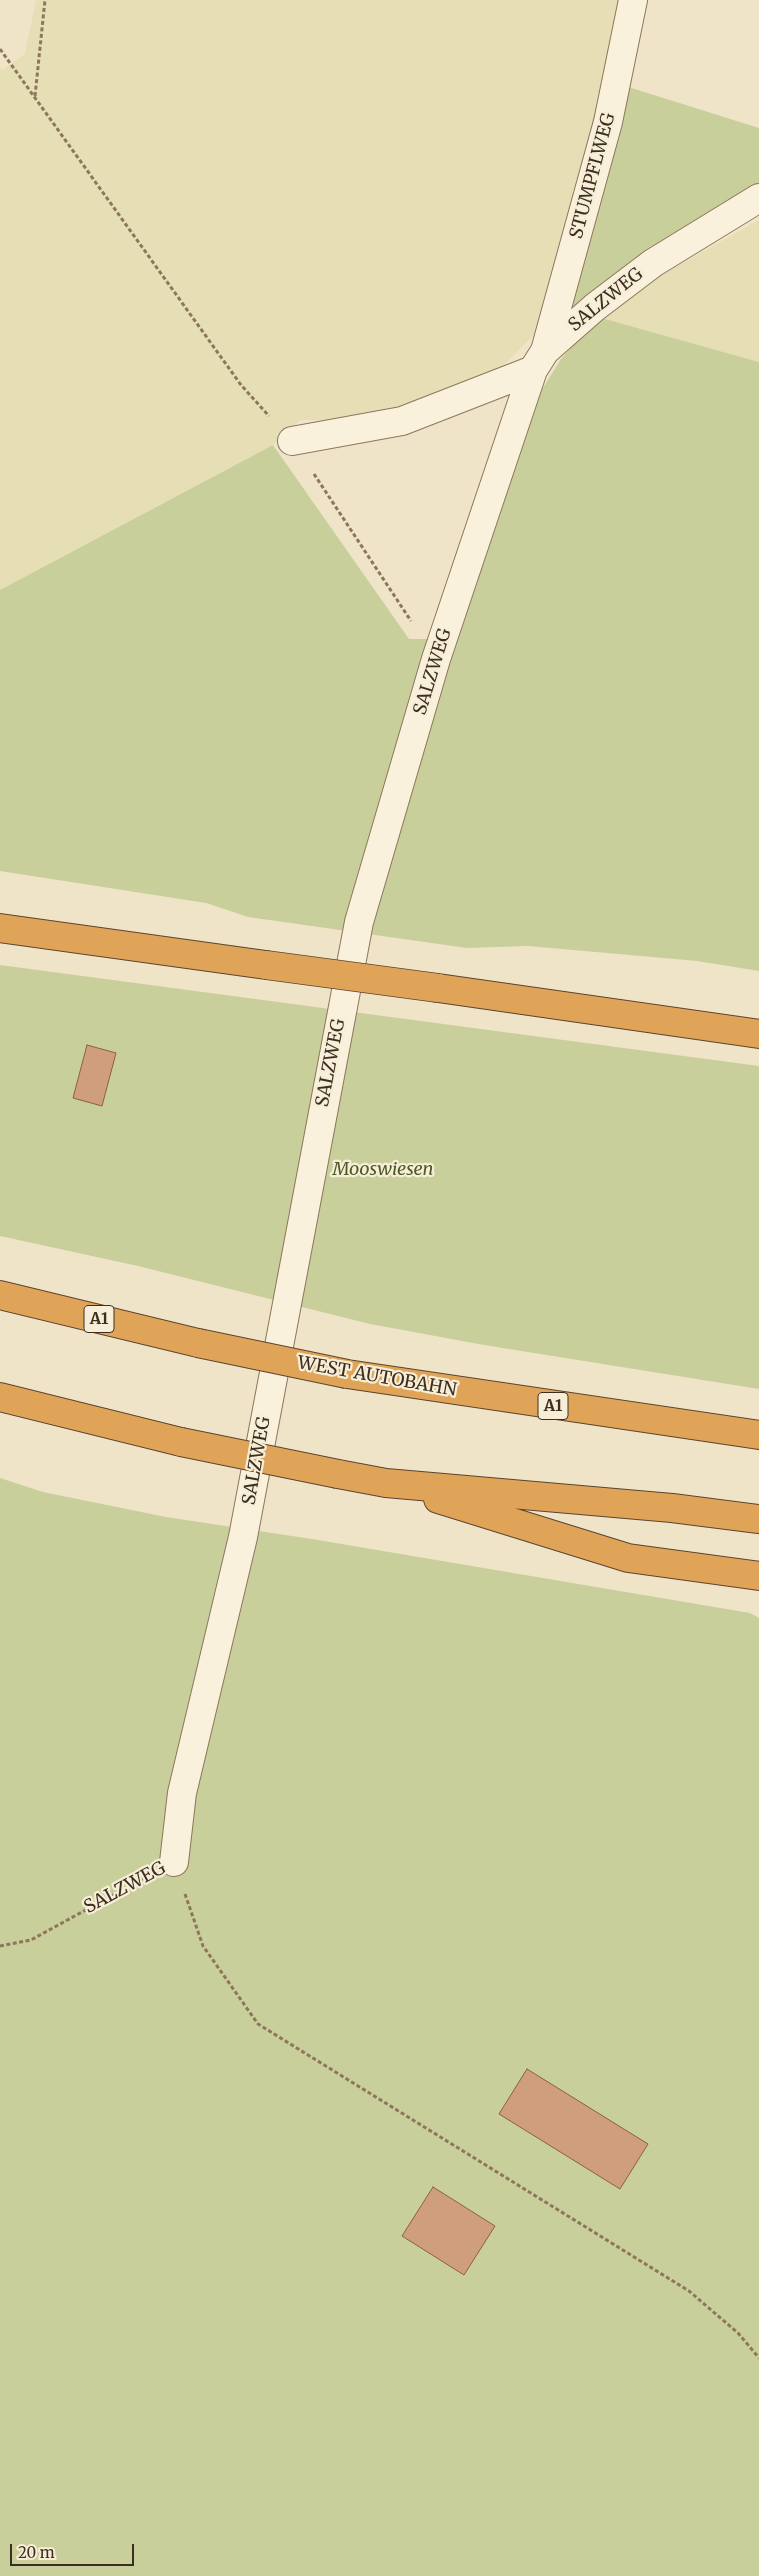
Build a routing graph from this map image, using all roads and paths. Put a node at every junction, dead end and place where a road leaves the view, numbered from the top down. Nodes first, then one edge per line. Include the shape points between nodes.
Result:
1 (44, 0) edge
2 (633, 0) edge
3 (0, 49) edge
4 (35, 96) junction
5 (759, 198) edge
6 (539, 361) junction
7 (292, 441) junction
8 (436, 659) junction
9 (0, 928) edge
10 (759, 1034) edge
11 (0, 1295) edge
12 (0, 1398) edge
13 (759, 1435) edge
14 (386, 1483) junction
15 (759, 1518) edge
16 (759, 1576) edge
17 (174, 1862) junction
18 (0, 1946) edge
19 (759, 2358) edge

1 - 4 path
2 - 6 street, STUMPFLWEG via 608,122
3 - 4 path
4 - 7 path via 241,385
5 - 6 street, SALZWEG via 653,263 595,307
6 - 7 street via 402,420
6 - 8 street, SALZWEG
7 - 8 path
8 - 17 street, SALZWEG via 359,922 243,1537 182,1793
9 - 10 highway, bridge
11 - 13 highway, WEST AUTOBAHN / A1, bridge via 198,1343 347,1374
12 - 14 highway, bridge via 181,1442
14 - 15 highway
14 - 16 highway via 628,1558
17 - 18 path, SALZWEG via 31,1940
17 - 19 path via 203,1946 258,2024 688,2291 738,2333

